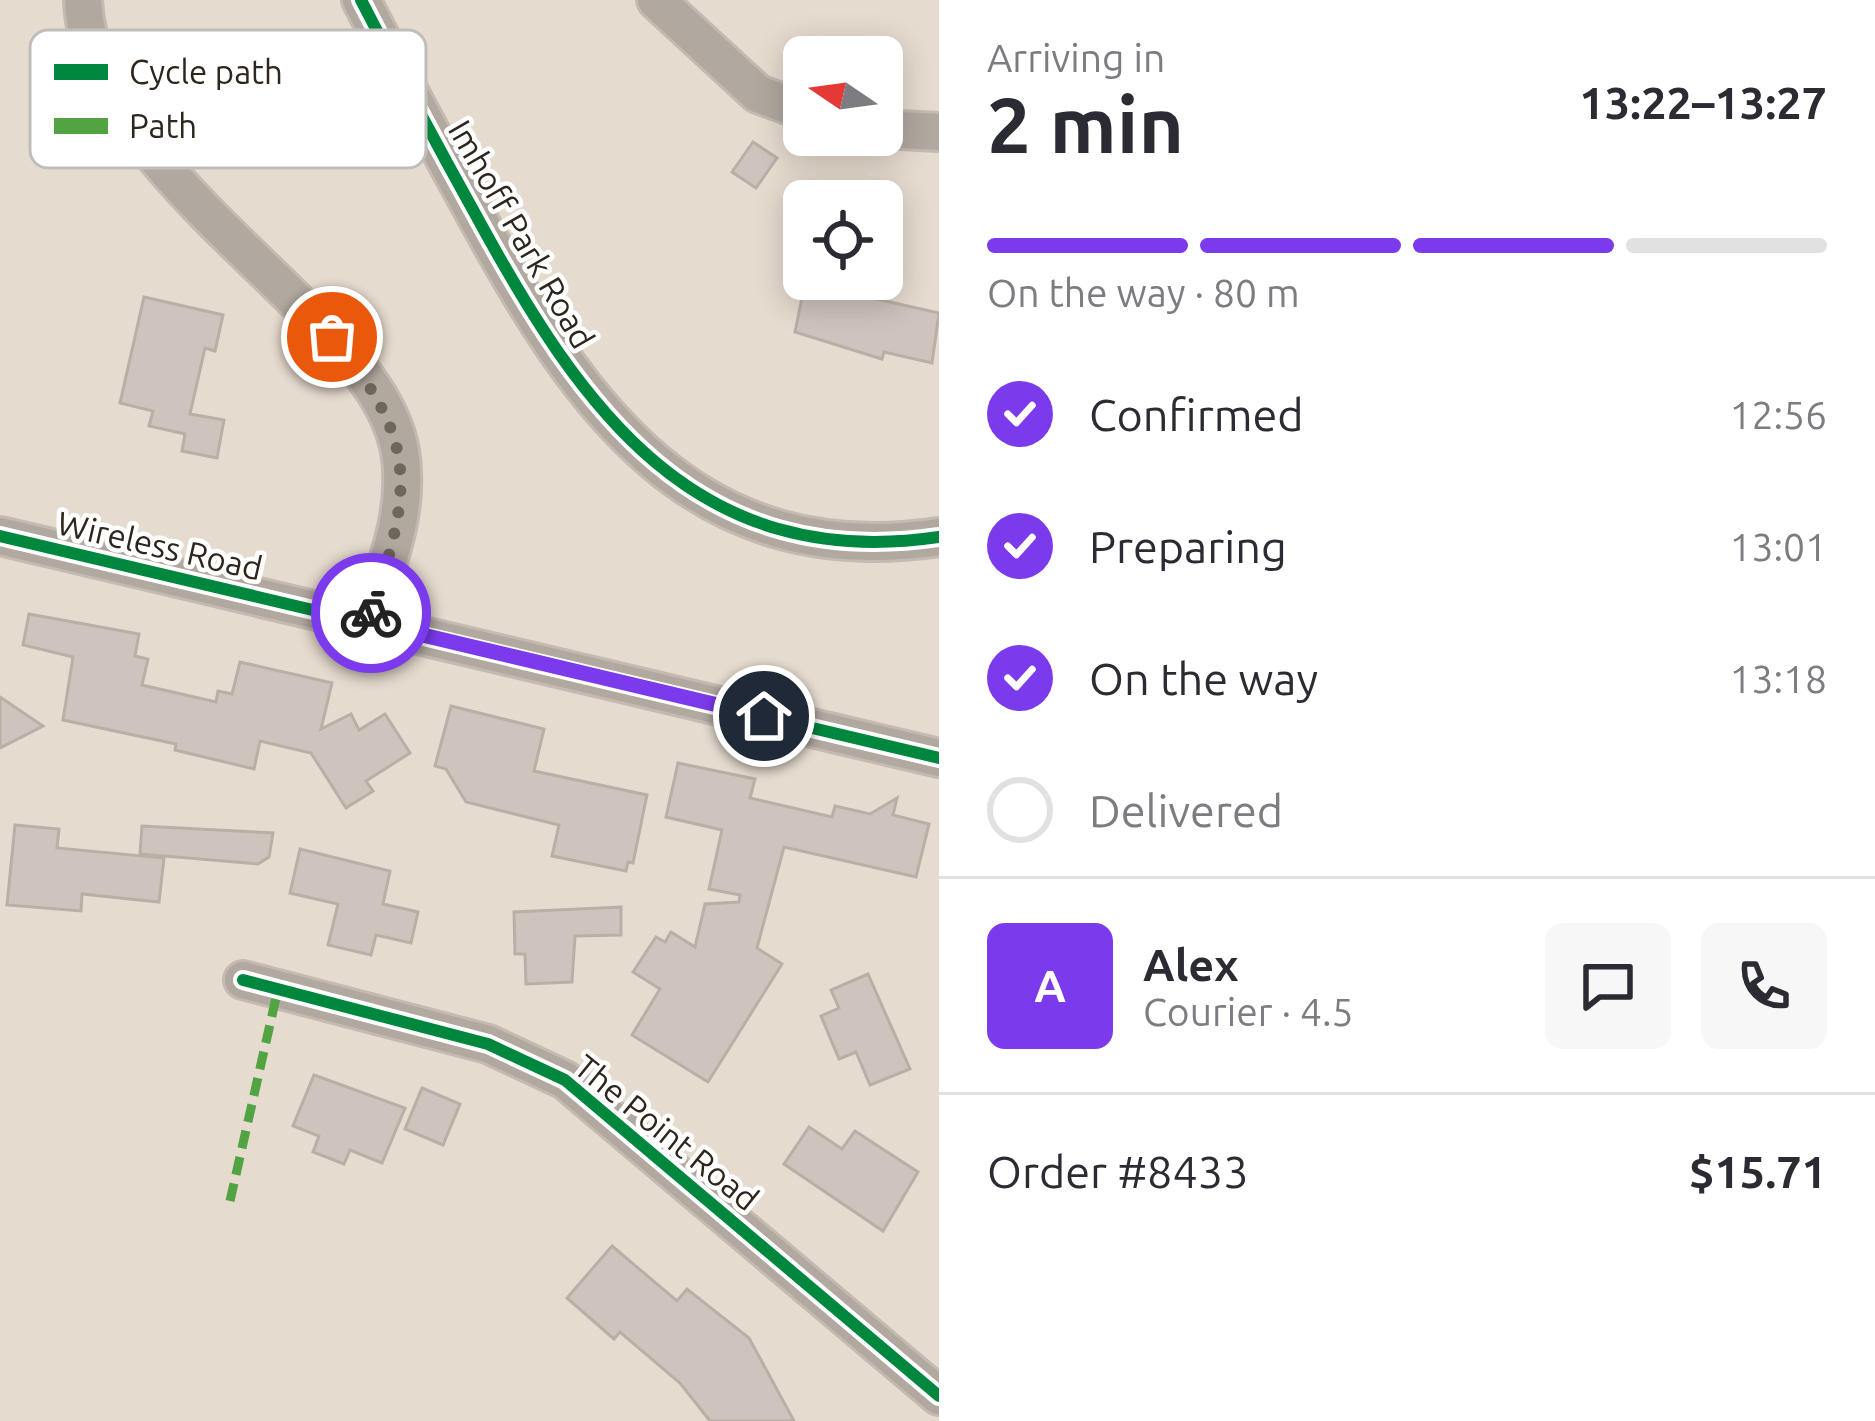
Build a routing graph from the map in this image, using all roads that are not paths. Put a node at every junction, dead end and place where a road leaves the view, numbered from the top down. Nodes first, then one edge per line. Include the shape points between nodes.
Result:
1 (83, 0) edge
2 (362, 0) edge
3 (656, 0) edge
4 (88, 30) edge
5 (378, 30) edge
6 (783, 103) edge
7 (426, 120) edge
8 (903, 130) edge
9 (939, 132) edge
10 (171, 168) edge
11 (0, 536) edge
12 (939, 537) edge
13 (368, 622) junction
14 (939, 758) edge
15 (243, 980) dead end
16 (939, 1396) edge

1 - 4 street
2 - 5 street, Imhoff Park Road
3 - 6 street via 758,94
7 - 12 street, Imhoff Park Road via 529,313 600,412 654,464 715,505 782,528 841,540
8 - 9 street
10 - 13 street via 332,337 381,401 400,450 402,494
11 - 13 street, Wireless Road
13 - 14 street, Wireless Road
15 - 16 street, The Point Road via 488,1044 565,1080

